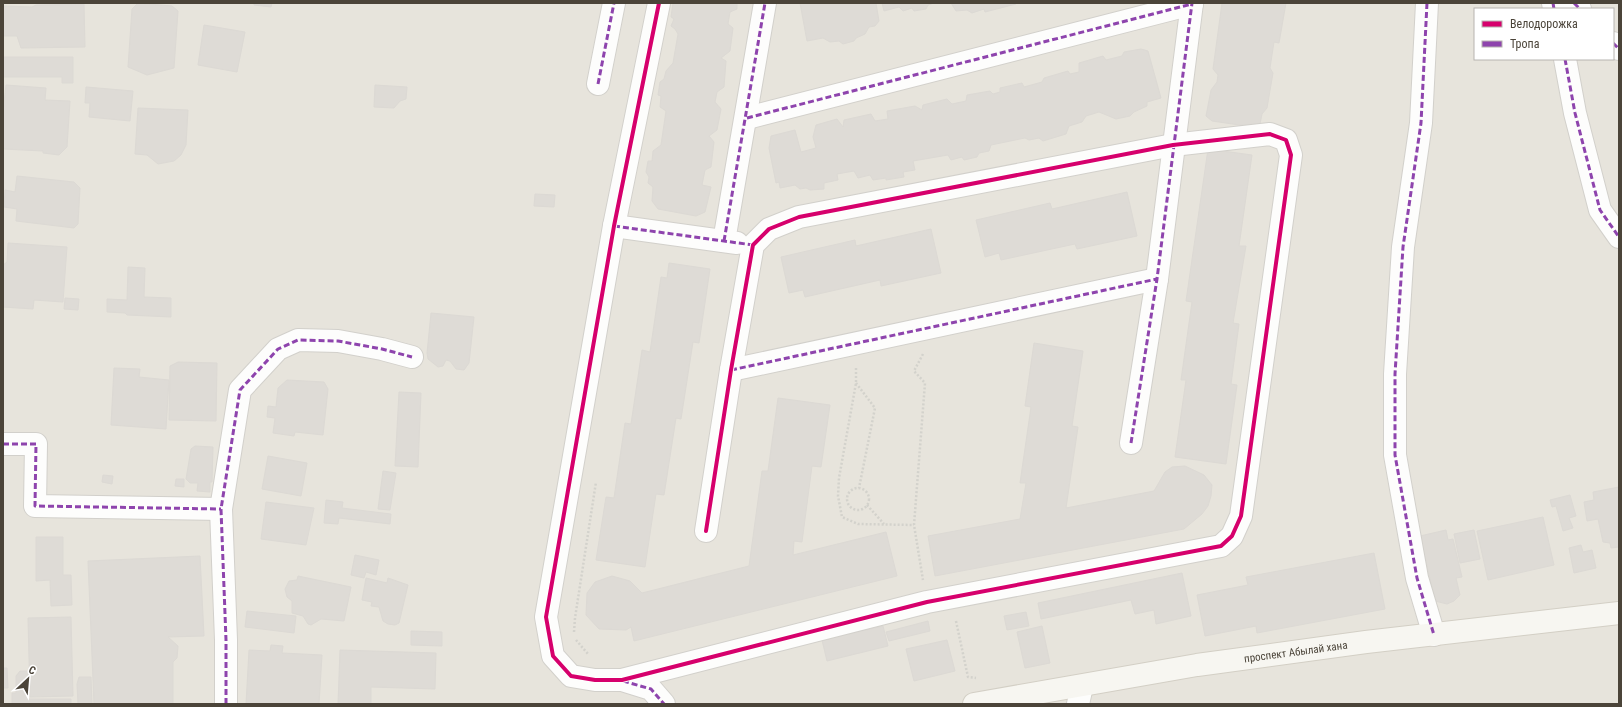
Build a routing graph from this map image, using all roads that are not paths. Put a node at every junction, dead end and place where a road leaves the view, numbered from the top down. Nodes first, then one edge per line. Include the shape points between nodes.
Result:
1 (614, 3) edge
2 (659, 3) edge
3 (765, 3) edge
4 (1192, 3) edge
5 (1427, 3) edge
6 (1565, 60) edge
7 (598, 84) dead end
8 (747, 118) junction
9 (1173, 145) junction
10 (614, 226) junction
11 (1619, 237) edge
12 (724, 241) junction
13 (753, 246) junction
14 (1156, 279) junction
15 (412, 357) dead end
16 (731, 370) junction
17 (1131, 443) dead end
18 (3, 444) edge
19 (221, 509) junction
20 (706, 532) dead end
21 (1619, 613) edge
22 (1434, 635) junction
23 (622, 680) junction
24 (1080, 695) edge
25 (982, 702) edge
26 (226, 704) edge
27 (664, 704) edge

1 - 7 street
2 - 10 street
3 - 8 street
4 - 8 street
4 - 9 street
5 - 22 street via 1421,124 1403,247 1395,374 1395,454 1416,578
6 - 11 street via 1575,113 1600,210
8 - 12 street
9 - 13 street via 799,216 769,229
9 - 14 street
9 - 23 street via 1270,134 1286,140 1292,154 1241,516 1232,536 1221,546 927,602
10 - 12 street
10 - 23 street via 546,617 553,656 571,676 595,680
12 - 13 street
13 - 16 street
14 - 16 street
14 - 17 street
15 - 19 street via 382,348 338,341 298,340 278,349 240,390
16 - 20 street
18 - 19 street via 36,444 35,506
19 - 26 street
21 - 22 main road, проспект Абылай хана
22 - 24 main road, проспект Абылай хана via 1197,665
23 - 27 street via 651,689
24 - 25 main road, проспект Абылай хана

